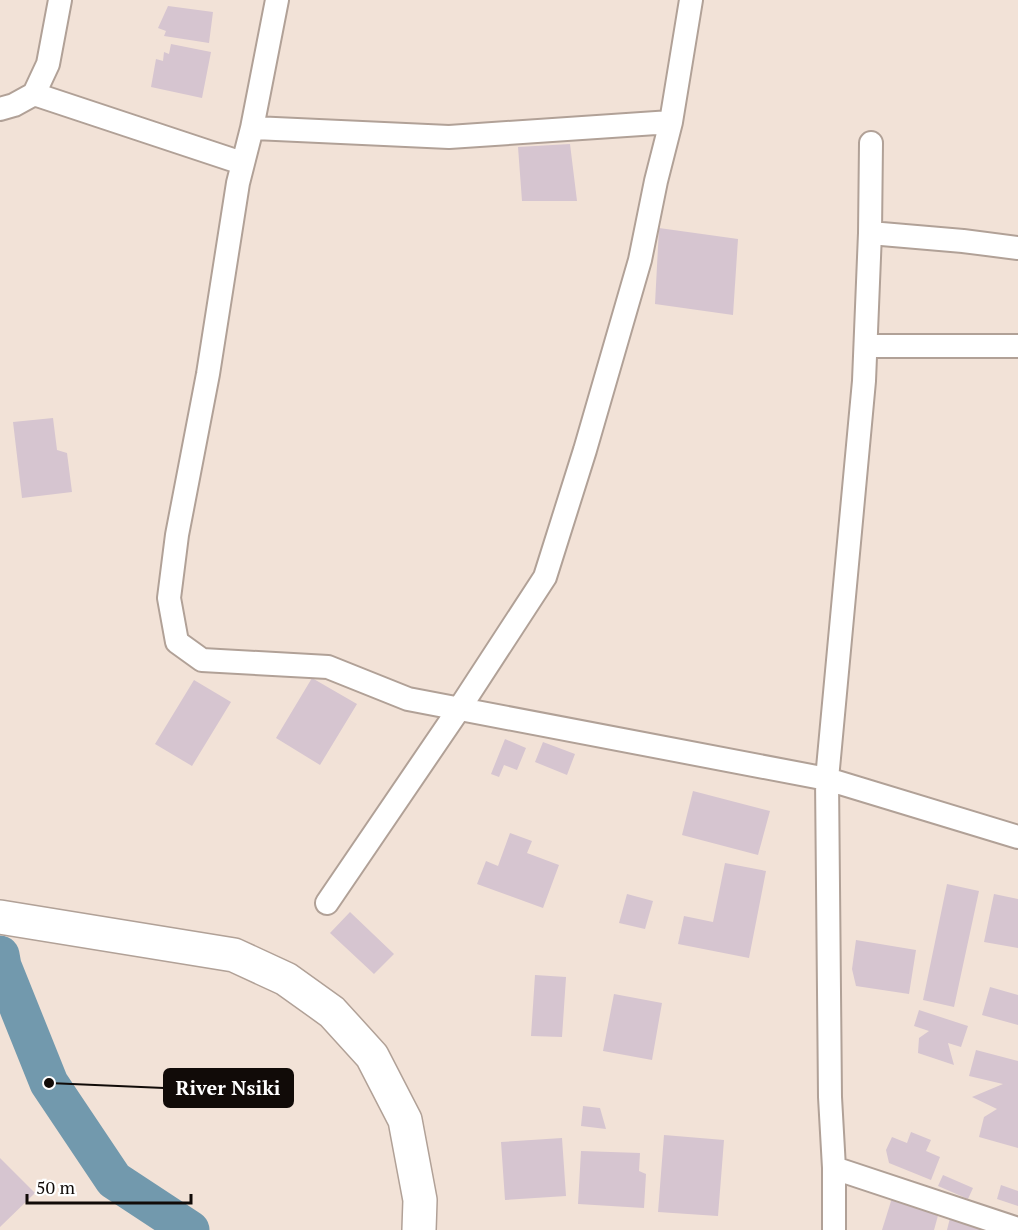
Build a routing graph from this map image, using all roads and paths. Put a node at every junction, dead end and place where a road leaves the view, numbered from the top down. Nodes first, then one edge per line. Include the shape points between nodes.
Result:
1 (60, 0) edge
2 (277, 0) edge
3 (691, 0) edge
4 (34, 94) junction
5 (0, 108) edge
6 (671, 122) junction
7 (252, 128) junction
8 (871, 143) dead end
9 (242, 164) junction
10 (870, 233) junction
11 (1018, 248) edge
12 (866, 346) junction
13 (1018, 346) edge
14 (459, 709) junction
15 (827, 779) junction
16 (1018, 837) edge
17 (327, 903) dead end
18 (13, 919) edge
19 (834, 1168) junction
20 (1018, 1229) edge
21 (419, 1230) edge
22 (834, 1230) edge

1 - 4 street via 48,64
2 - 7 street
3 - 6 street
4 - 5 street
4 - 9 street
6 - 7 street via 449,137
6 - 14 street via 640,260 545,577
7 - 9 street
8 - 10 street
9 - 14 street via 177,535 169,598 177,642 202,660 328,667 408,699
10 - 11 street
10 - 12 street
12 - 13 street
12 - 15 street
14 - 15 street
14 - 17 street
15 - 16 street
15 - 19 street
18 - 21 main road via 234,955 286,979 332,1012 372,1056 405,1120 420,1200
19 - 20 street
19 - 22 street

